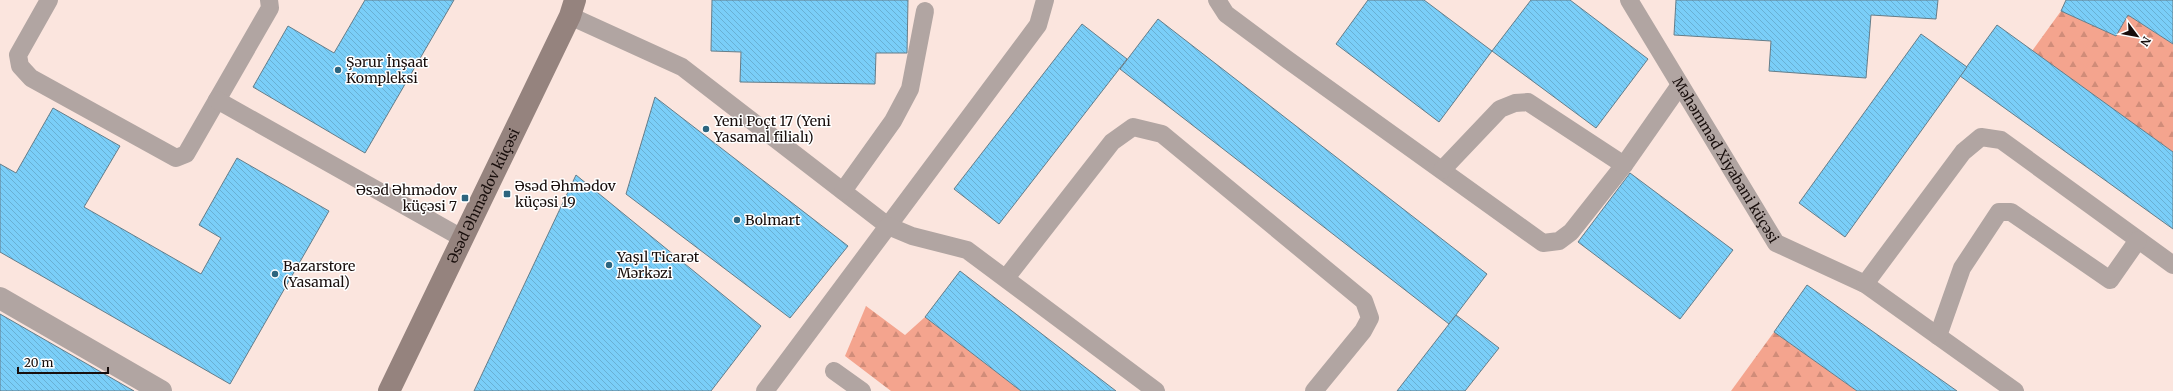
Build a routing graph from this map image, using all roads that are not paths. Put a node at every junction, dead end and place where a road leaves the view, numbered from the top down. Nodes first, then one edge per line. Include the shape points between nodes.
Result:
1 (269, 0) edge
2 (1045, 0) edge
3 (1217, 0) edge
4 (1629, 0) edge
5 (45, 1) edge
6 (572, 8) edge
7 (925, 12) dead end
8 (1680, 85) junction
9 (217, 100) junction
10 (1624, 165) junction
11 (1442, 170) junction
12 (843, 191) junction
13 (888, 226) junction
14 (462, 238) junction
15 (2138, 240) junction
16 (2173, 265) edge
17 (1006, 278) junction
18 (1866, 284) junction
19 (0, 298) edge
20 (1938, 336) junction
21 (834, 371) dead end
22 (161, 391) edge
23 (389, 391) edge
24 (765, 391) edge
25 (862, 391) edge
26 (1156, 391) edge
27 (1314, 391) edge
28 (2014, 391) edge

1 - 9 lane via 270,8
2 - 13 lane via 1038,25
3 - 11 lane via 1226,14
4 - 8 lane, Məhəmməd Xiyabani küçəsi
5 - 9 lane via 18,55 20,66 38,82 176,158 186,154
6 - 12 lane via 682,67
6 - 14 street, Əsəd Əhmədov küçəsi
7 - 12 lane via 910,89 893,121
8 - 10 lane
8 - 18 lane, Məhəmməd Xiyabani küçəsi via 1776,243
9 - 14 lane
10 - 11 lane via 1528,102 1515,103 1500,109
10 - 11 lane via 1571,232 1559,241 1543,244
12 - 13 lane
13 - 17 lane via 912,236 967,250
13 - 24 lane
14 - 23 street, Əsəd Əhmədov küçəsi
15 - 16 lane
15 - 18 lane via 2000,140 1981,137 1963,152
15 - 20 lane via 2110,280 2011,212 1999,212 1962,268
17 - 26 lane
17 - 27 lane via 1112,142 1133,127 1162,134 1364,301 1370,318 1363,331
18 - 20 lane, Məhəmməd Xiyabani küçəsi
19 - 22 street
20 - 28 lane, Məhəmməd Xiyabani küçəsi
21 - 25 lane

